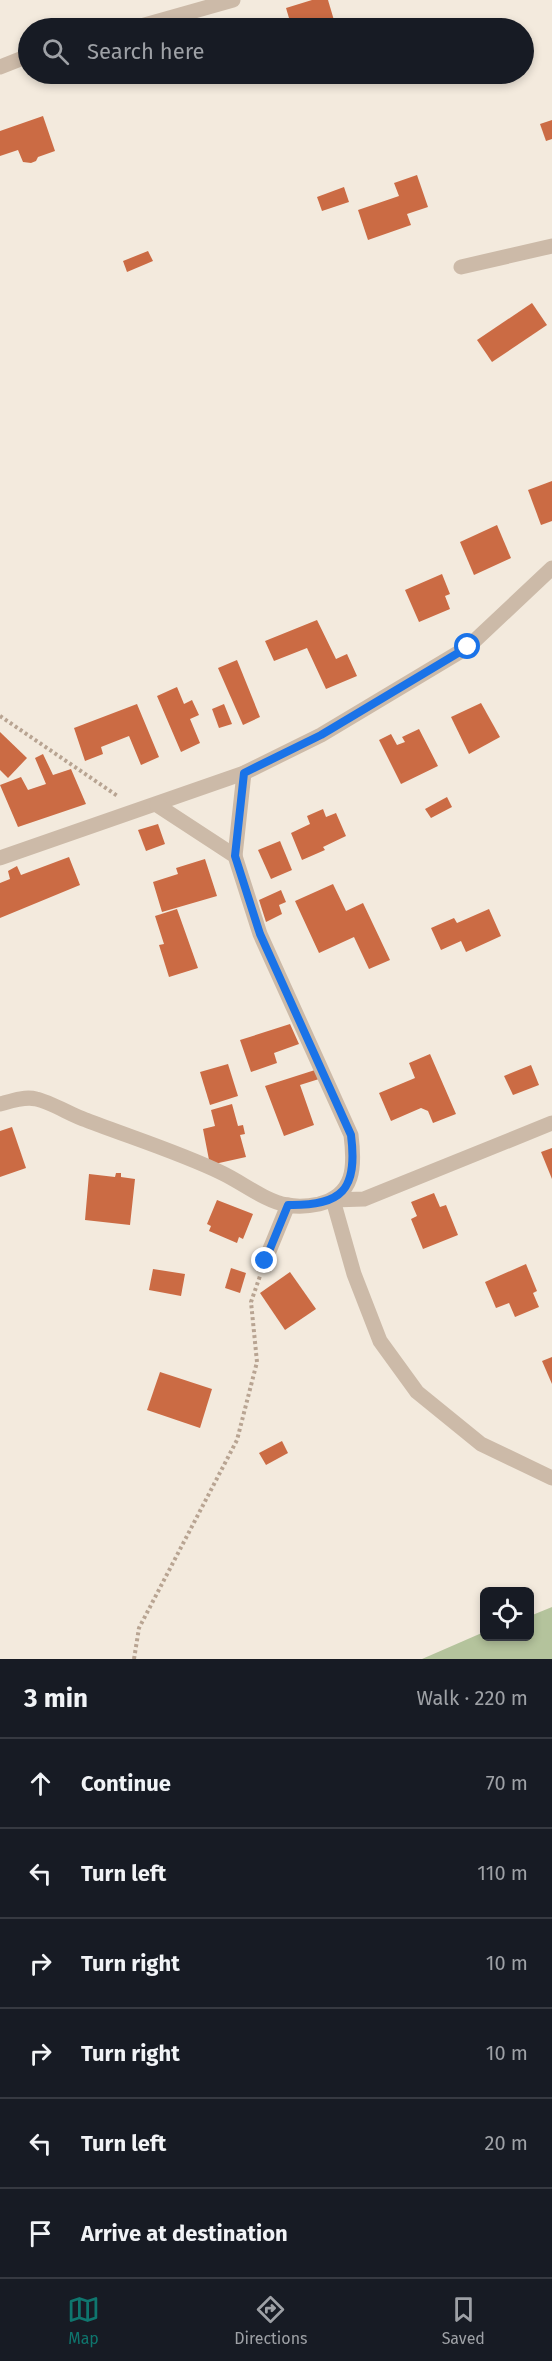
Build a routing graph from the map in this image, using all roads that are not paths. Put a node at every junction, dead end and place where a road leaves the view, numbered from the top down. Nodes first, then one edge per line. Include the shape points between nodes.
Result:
1 (233, 0) edge
2 (169, 18) edge
3 (18, 60) edge
4 (0, 67) edge
5 (552, 246) edge
6 (461, 267) dead end
7 (552, 568) edge
8 (244, 773) junction
9 (156, 805) junction
10 (235, 856) junction
11 (0, 858) edge
12 (0, 1104) edge
13 (552, 1123) edge
14 (333, 1200) junction
15 (288, 1205) junction
16 (265, 1261) road end
17 (552, 1478) edge

1 - 2 street
3 - 4 street
5 - 6 street
7 - 8 street via 468,647 321,735
8 - 9 street
8 - 10 street
9 - 10 street
9 - 11 street
10 - 14 street via 260,934 351,1135 351,1176
12 - 15 street via 35,1098 221,1172
13 - 14 street via 364,1199
14 - 15 street via 312,1206
14 - 17 street via 354,1274 380,1341 417,1392 481,1444
15 - 16 street

